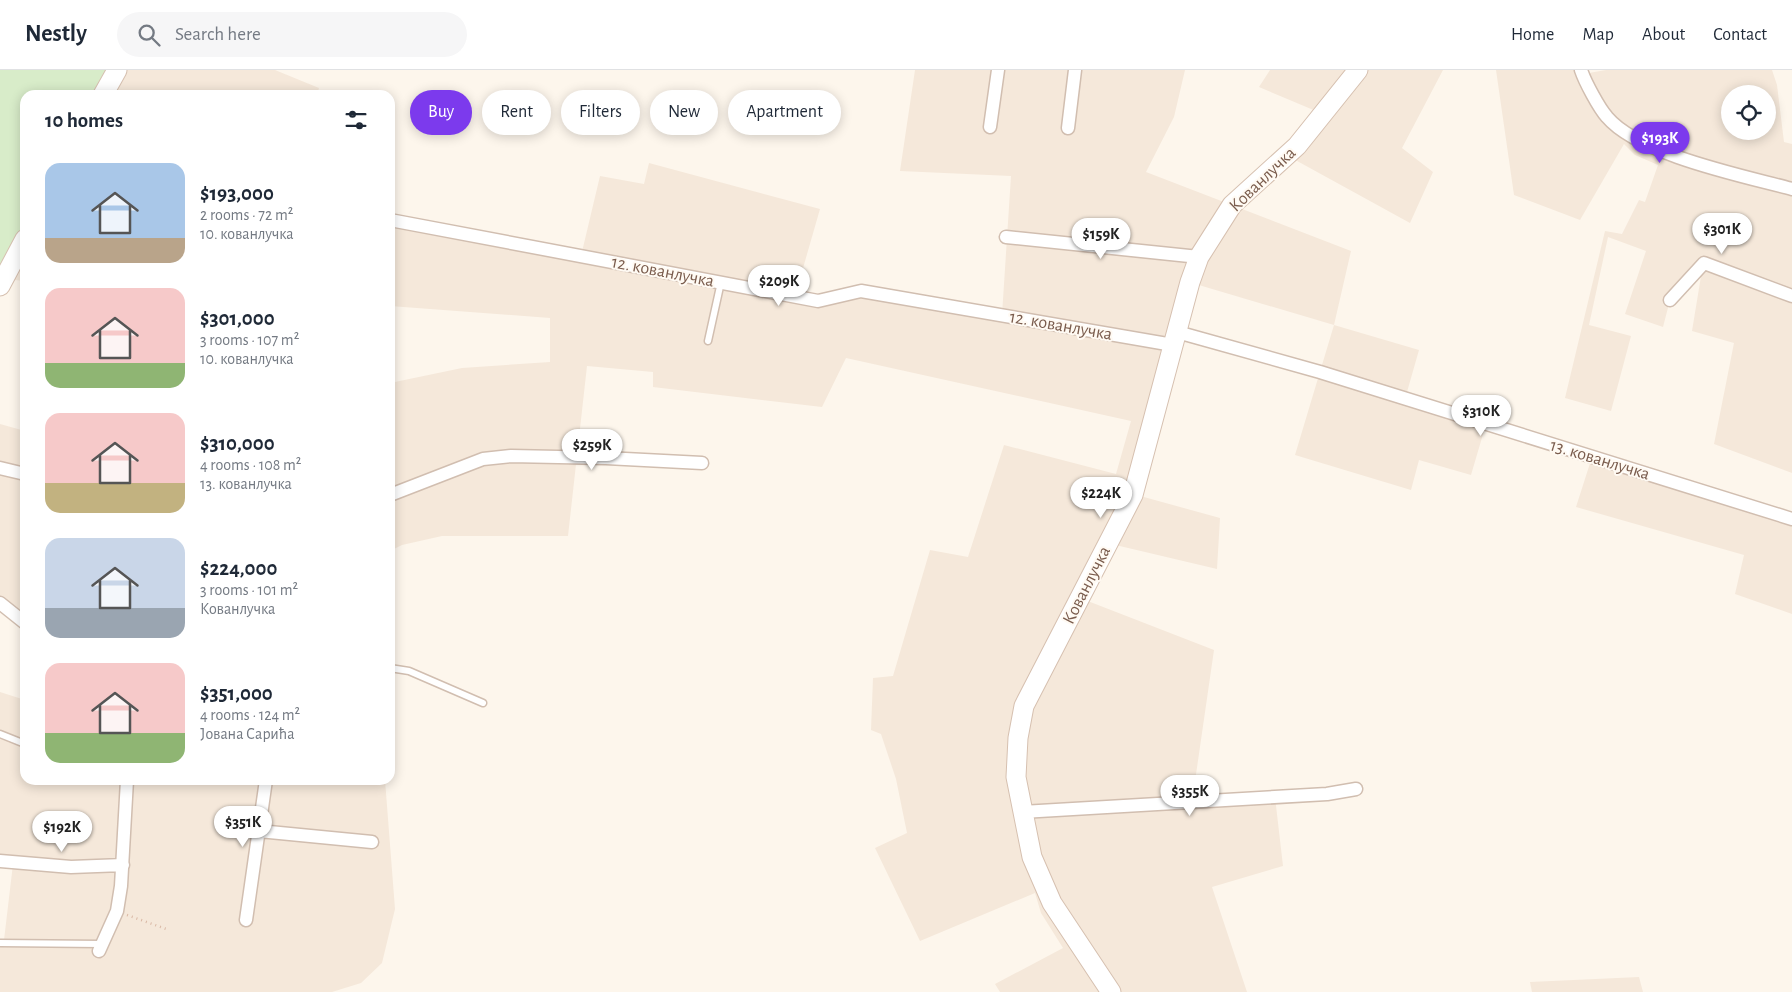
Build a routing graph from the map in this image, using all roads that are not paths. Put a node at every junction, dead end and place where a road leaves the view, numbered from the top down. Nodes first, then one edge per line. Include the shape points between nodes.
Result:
1 (117, 70) edge
2 (998, 70) edge
3 (1075, 70) edge
4 (1358, 70) edge
5 (1581, 70) edge
6 (106, 90) edge
7 (990, 127) dead end
8 (1068, 128) dead end
9 (1792, 188) edge
10 (395, 221) edge
11 (1006, 237) dead end
12 (20, 248) edge
13 (1199, 257) junction
14 (721, 282) junction
15 (0, 286) edge
16 (1792, 296) edge
17 (1670, 300) dead end
18 (1175, 338) junction
19 (708, 341) dead end
20 (702, 463) dead end
21 (0, 468) edge
22 (20, 473) edge
23 (395, 493) edge
24 (1792, 519) edge
25 (0, 603) edge
26 (20, 618) edge
27 (395, 669) edge
28 (483, 703) dead end
29 (0, 734) edge
30 (20, 742) edge
31 (127, 785) edge
32 (265, 785) edge
33 (1356, 789) dead end
34 (1022, 812) junction
35 (260, 831) junction
36 (372, 842) dead end
37 (0, 861) edge
38 (123, 865) junction
39 (246, 920) dead end
40 (0, 943) edge
41 (100, 948) joint
42 (1111, 992) edge

1 - 6 street
2 - 7 street
3 - 8 street
4 - 13 street, Кованлучка via 1297,146 1232,205
5 - 9 street via 1607,118 1638,141 1702,165
10 - 14 street, 12. кованлучка
11 - 13 street
12 - 15 street
13 - 18 street, Кованлучка
14 - 18 street, 12. кованлучка via 818,301 861,291
14 - 19 lane
16 - 17 street via 1704,263
18 - 24 street, 13. кованлучка via 1320,372
18 - 34 street, Кованлучка via 1133,494 1024,706 1016,777
20 - 23 street via 511,456 483,459
21 - 22 street
25 - 26 street
27 - 28 lane via 409,671
29 - 30 lane
31 - 38 street
32 - 35 street
33 - 34 street via 1327,794
34 - 42 street, Кованлучка via 1032,857 1052,903
35 - 36 street
35 - 39 street
37 - 38 street via 71,867
38 - 41 street via 117,910
40 - 41 lane

